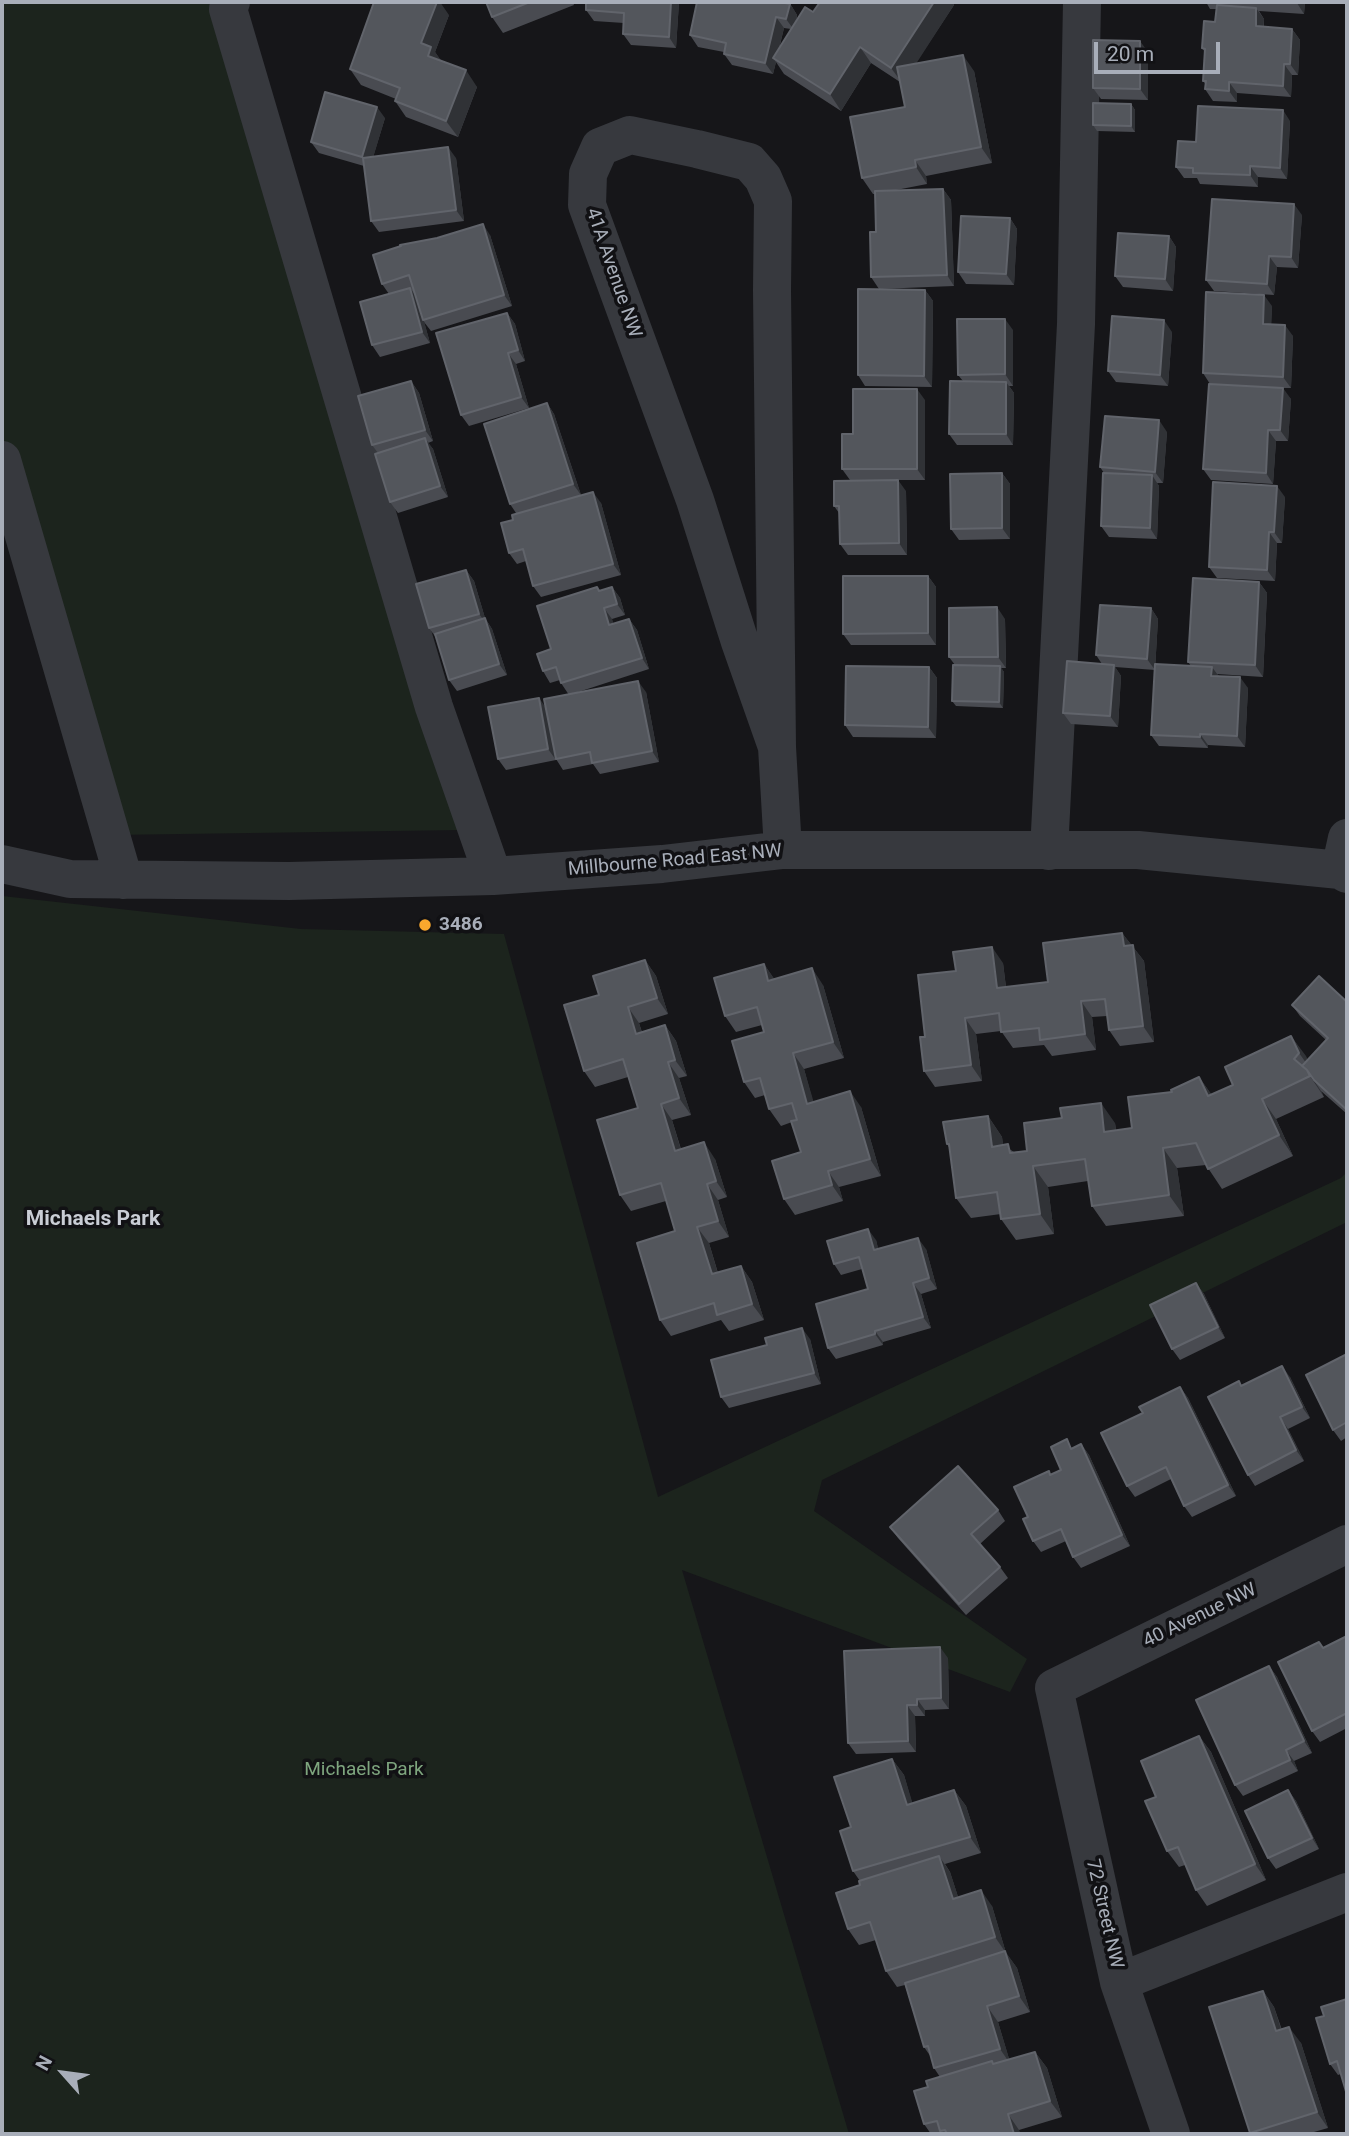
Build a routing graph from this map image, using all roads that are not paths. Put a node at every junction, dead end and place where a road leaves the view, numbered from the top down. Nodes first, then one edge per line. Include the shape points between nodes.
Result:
1 (231, 2) edge
2 (1082, 2) edge
3 (2, 460) edge
4 (777, 747) junction
5 (783, 850) junction
6 (1049, 851) junction
7 (1345, 861) edge
8 (2, 864) edge
9 (493, 876) junction
10 (124, 880) junction
11 (1347, 1544) edge
12 (1054, 1688) joint
13 (1347, 1892) edge
14 (1119, 1982) junction
15 (1171, 2134) edge

1 - 9 street via 228,9 433,707
2 - 6 street via 1076,324
3 - 10 street
4 - 4 street, 41A Avenue NW via 773,201 763,178 749,162 630,135 600,147 588,174 587,205 695,500
4 - 5 street, 41A Avenue NW
5 - 6 street, Millbourne Road East NW
5 - 9 street, Millbourne Road East NW
6 - 7 street, Millbourne Road East NW via 1138,850
8 - 10 street, Millbourne Road East NW via 70,879
9 - 10 street, Millbourne Road East NW
11 - 12 street, 40 Avenue NW
12 - 14 street, 72 Street NW
13 - 14 street
14 - 15 street, 72 Street NW

